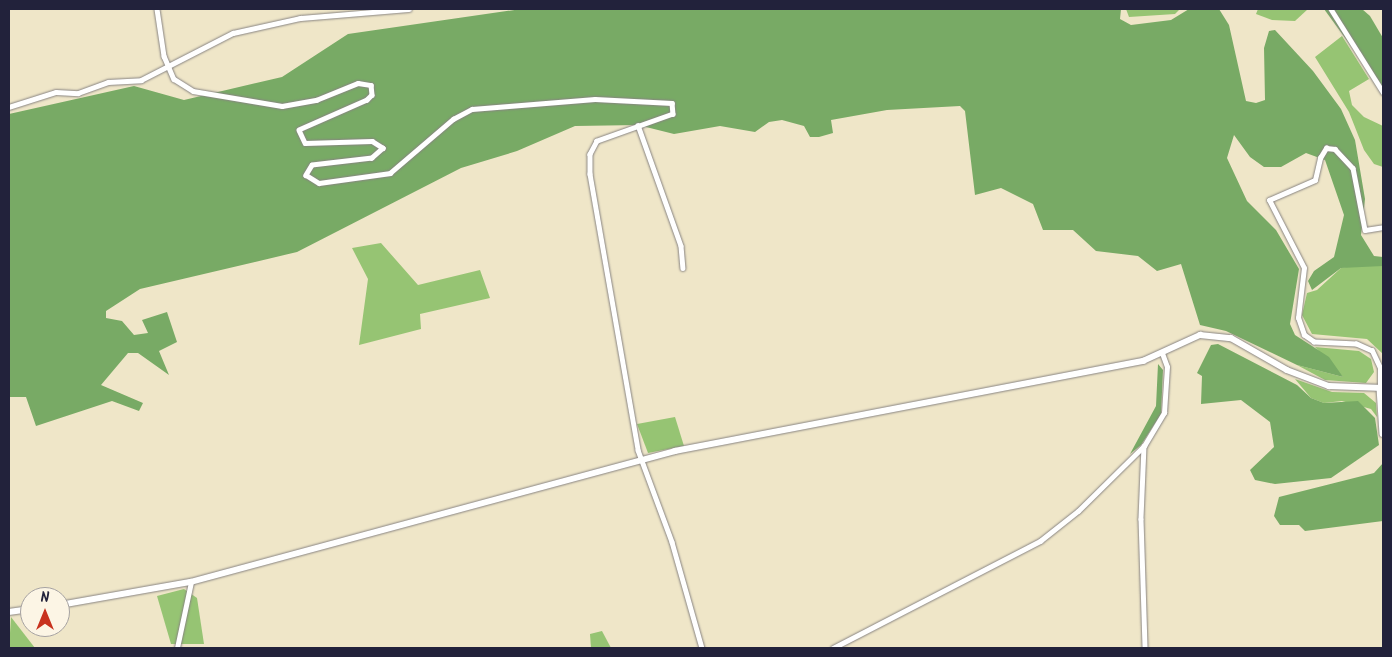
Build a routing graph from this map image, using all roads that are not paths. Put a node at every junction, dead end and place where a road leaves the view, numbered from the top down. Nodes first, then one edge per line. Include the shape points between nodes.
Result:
1 (157, 9) edge
2 (409, 9) edge
3 (1332, 9) edge
4 (168, 66) junction
5 (1383, 92) edge
6 (9, 107) edge
7 (638, 125) junction
8 (1383, 226) edge
9 (683, 268) dead end
10 (1162, 354) junction
11 (1382, 388) edge
12 (1383, 434) edge
13 (1144, 446) junction
14 (642, 461) junction
15 (191, 582) junction
16 (70, 603) edge
17 (177, 648) edge
18 (702, 648) edge
19 (833, 648) edge
20 (1145, 648) edge

1 - 4 street
2 - 4 street via 300,18 233,33
3 - 5 street
4 - 6 street via 141,80 108,82 78,92 56,92
4 - 7 street via 174,79 193,91 282,106 316,100 358,83 371,85 372,95 367,100 300,130 305,143 372,141 383,148 372,158 312,165 306,175 319,183 390,173 453,119 472,109 595,99 672,103 673,114
7 - 9 street via 681,246
7 - 14 street via 597,141 590,154 590,174
8 - 11 street via 1365,230 1353,168 1336,149 1326,148 1315,180 1269,200 1304,268 1298,318 1304,335 1314,342 1356,344 1372,351 1380,368
10 - 11 street via 1188,339 1216,335 1308,380 1347,388
10 - 13 street via 1167,367 1164,413
10 - 14 street via 1108,369
11 - 12 street
13 - 19 street via 1040,541
13 - 20 street via 1140,519
14 - 15 street
14 - 18 street via 672,542
15 - 16 street
15 - 17 street

